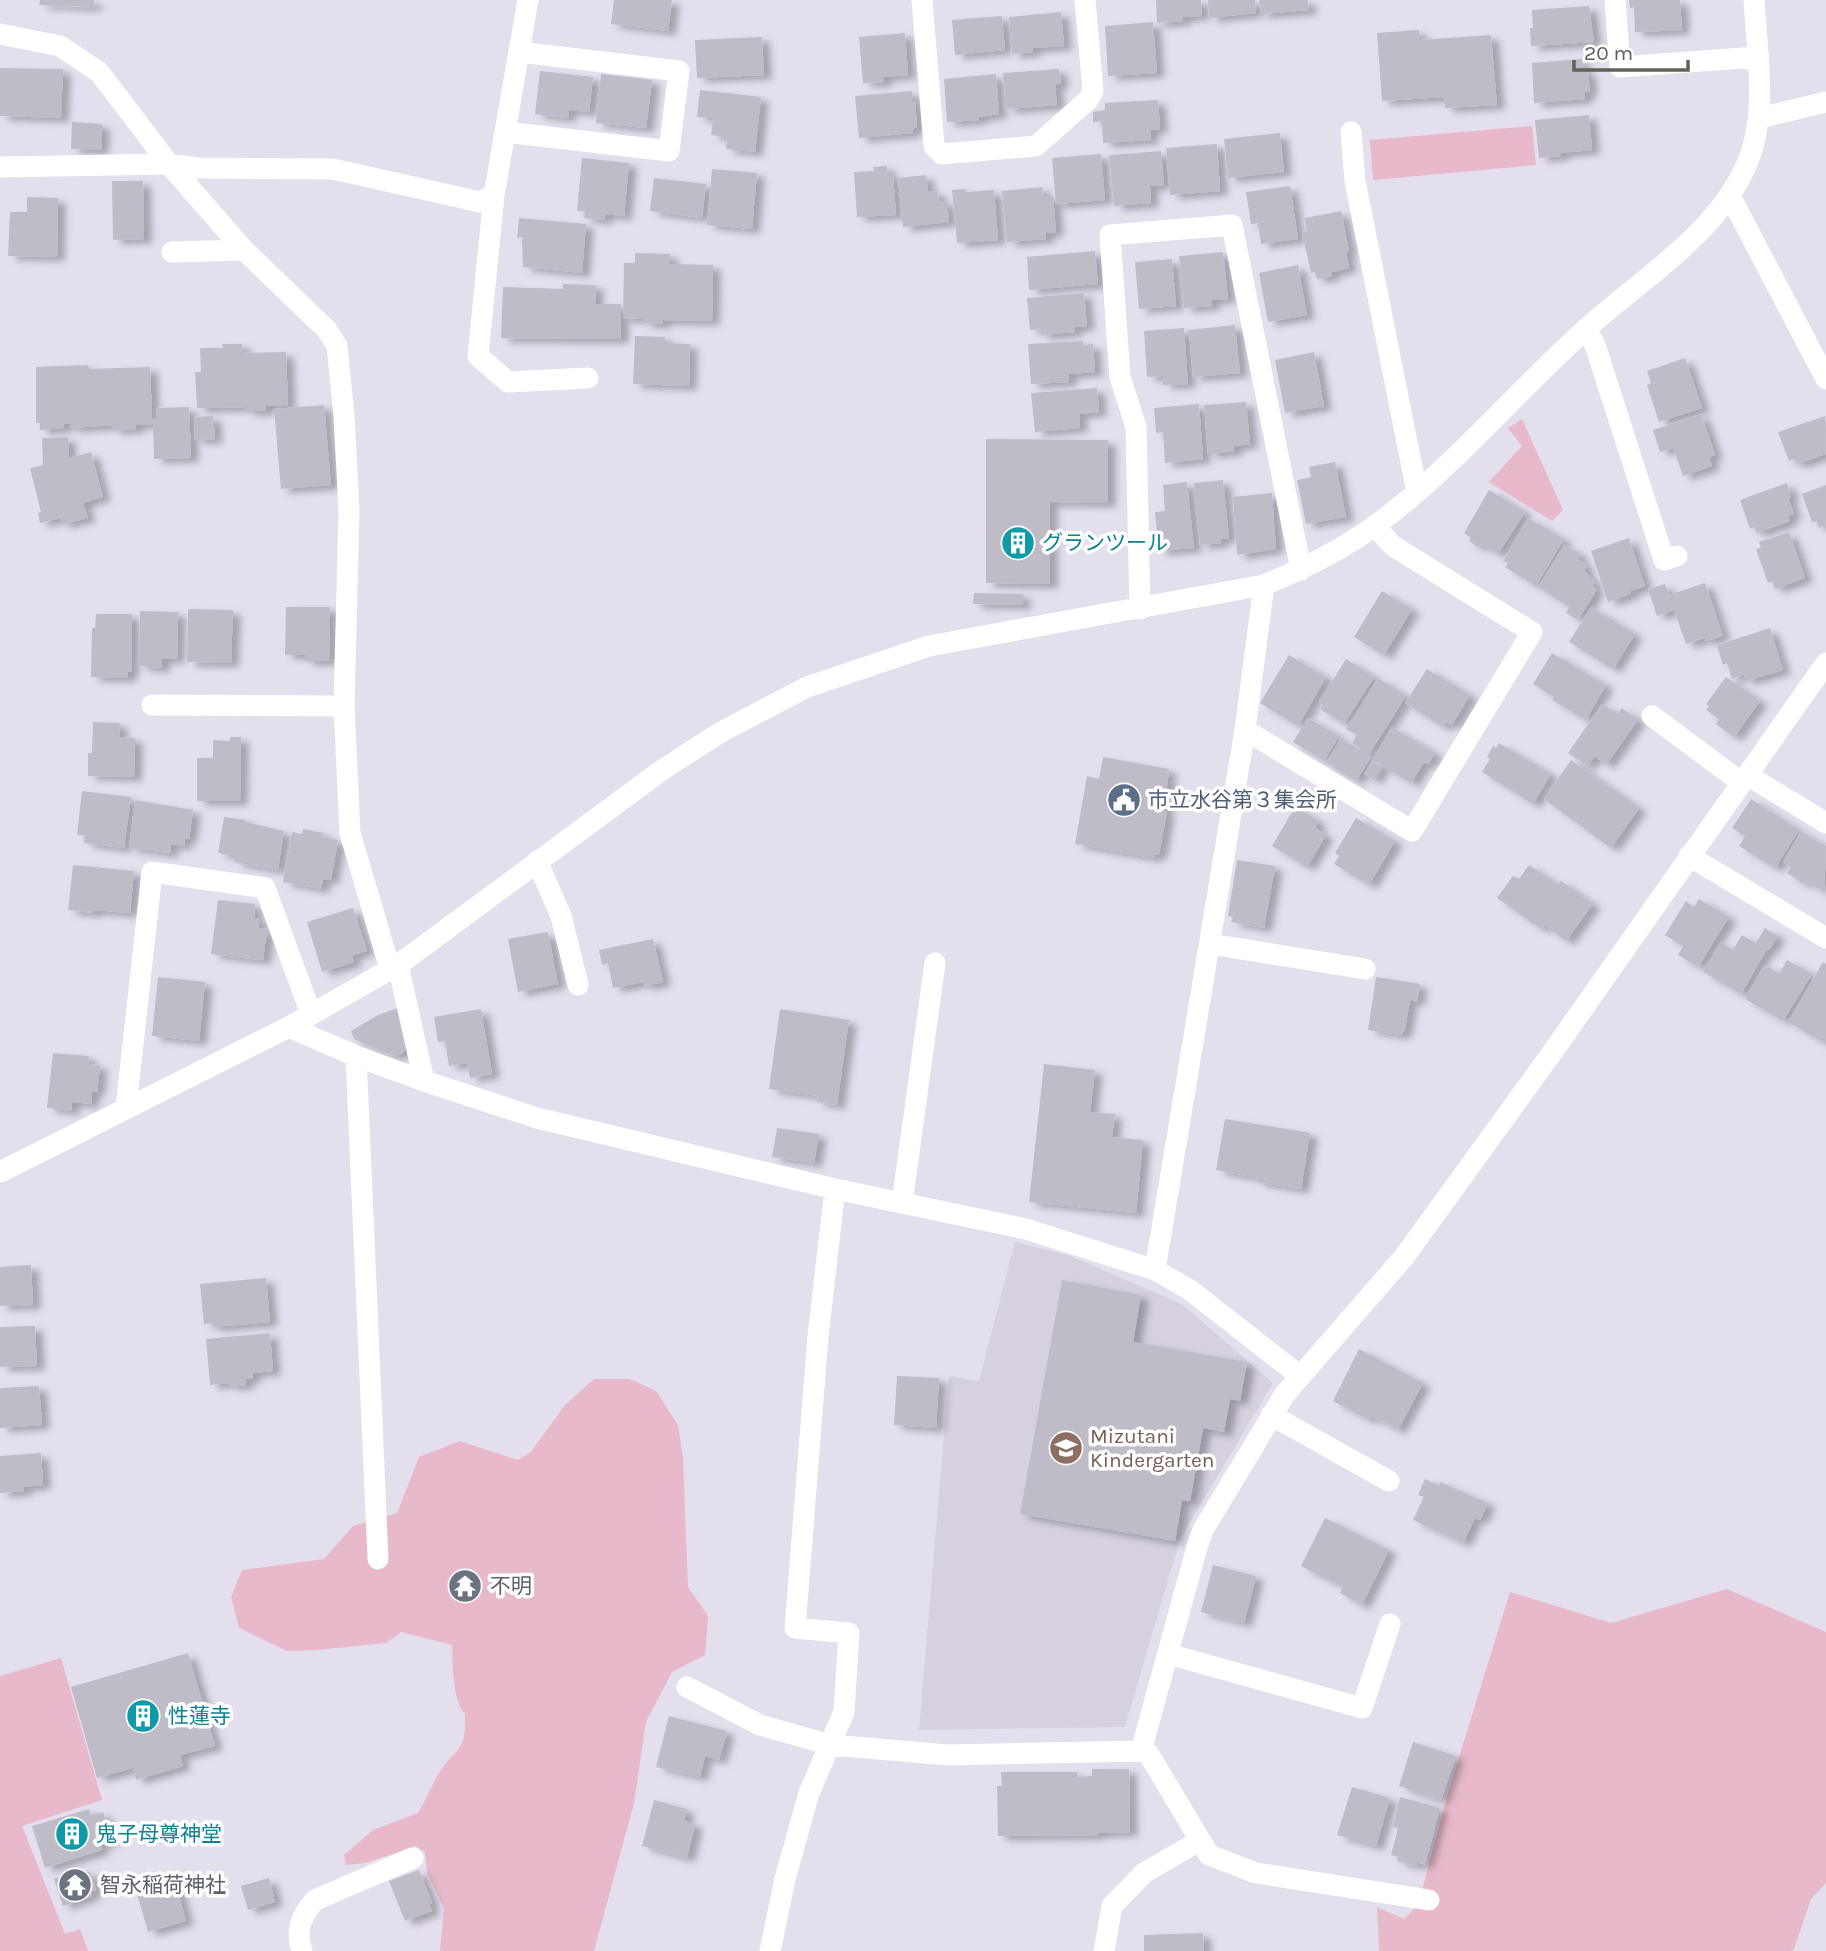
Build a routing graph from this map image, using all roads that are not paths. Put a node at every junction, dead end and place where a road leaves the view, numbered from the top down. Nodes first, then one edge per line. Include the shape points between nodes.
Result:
1 (528, 0) edge
2 (922, 0) edge
3 (1085, 0) edge
4 (1615, 0) edge
5 (1754, 0) edge
6 (0, 34) edge
7 (519, 52) junction
8 (1757, 57) junction
9 (1826, 102) edge
10 (1759, 118) junction
11 (505, 132) junction
12 (1351, 132) dead end
13 (169, 164) junction
14 (0, 167) edge
15 (494, 195) junction
16 (1730, 196) junction
17 (244, 250) junction
18 (172, 252) dead end
19 (1586, 328) junction
20 (588, 378) dead end
21 (1826, 379) edge
22 (1417, 492) junction
23 (1374, 526) junction
24 (1677, 556) dead end
25 (1301, 570) junction
26 (1264, 585) junction
27 (1140, 609) junction
28 (1826, 663) edge
29 (152, 705) dead end
30 (344, 706) junction
31 (1652, 716) dead end
32 (1245, 730) junction
33 (1744, 779) junction
34 (1826, 823) edge
35 (1689, 856) junction
36 (537, 861) junction
37 (1826, 939) edge
38 (1210, 944) junction
39 (935, 963) dead end
40 (394, 967) junction
41 (1365, 969) dead end
42 (578, 985) dead end
43 (311, 1014) junction
44 (289, 1027) junction
45 (355, 1056) junction
46 (424, 1081) junction
47 (126, 1108) junction
48 (0, 1172) edge
49 (835, 1189) junction
50 (902, 1203) junction
51 (1155, 1270) junction
52 (1300, 1376) junction
53 (1271, 1415) junction
54 (1388, 1481) dead end
55 (378, 1559) dead end
56 (1390, 1624) dead end
57 (1168, 1654) junction
58 (687, 1687) dead end
59 (831, 1745) junction
60 (1141, 1751) junction
61 (1199, 1841) junction
62 (413, 1857) dead end
63 (1429, 1900) dead end
64 (302, 1951) edge
65 (770, 1951) edge
66 (1104, 1951) edge

1 - 7 street
2 - 3 street via 934,146 942,154 1037,146 1088,100 1093,91
4 - 8 street via 1620,67
5 - 8 street
6 - 13 street via 60,46 99,72
7 - 11 street
7 - 11 street via 679,71 669,151
8 - 10 street
9 - 10 street
10 - 16 street via 1746,165
11 - 15 street
12 - 22 street via 1355,181
13 - 14 street
13 - 15 street via 333,169 480,202
13 - 17 street
15 - 20 street via 478,356 508,382
16 - 19 street via 1707,225
16 - 21 street
17 - 18 street
17 - 30 street via 327,330 337,346 349,511
19 - 22 street
19 - 24 street via 1664,560
22 - 23 street
23 - 25 street
23 - 32 street via 1393,546 1532,632 1412,831
25 - 26 street
25 - 27 street via 1231,225 1110,235 1120,377 1136,427
26 - 27 street
26 - 32 street
27 - 36 street via 929,646 807,687 721,732 662,770
28 - 33 street
29 - 30 street
30 - 40 street via 350,833
31 - 33 street
32 - 38 street
33 - 34 street
33 - 35 street
35 - 37 street
35 - 52 street via 1404,1257
36 - 40 street
36 - 42 street via 561,916
38 - 41 street
38 - 51 street
39 - 50 street
40 - 43 street
40 - 46 street
43 - 44 street
43 - 47 street via 265,888 152,872
44 - 45 street
44 - 47 street
45 - 46 street
45 - 55 street
46 - 49 street via 550,1121
47 - 48 street
49 - 50 street
49 - 59 street via 818,1336 795,1628 849,1633 844,1712
50 - 51 street via 1026,1229
51 - 52 street via 1190,1290
52 - 53 street
53 - 54 street
53 - 57 street via 1203,1530
56 - 57 street via 1362,1708
57 - 60 street
58 - 59 street via 760,1725
59 - 60 street via 948,1755
59 - 65 street via 809,1793
60 - 61 street via 1148,1753
61 - 63 street via 1209,1855 1256,1872
61 - 66 street via 1144,1873 1112,1906
62 - 64 street via 315,1900 299,1925

